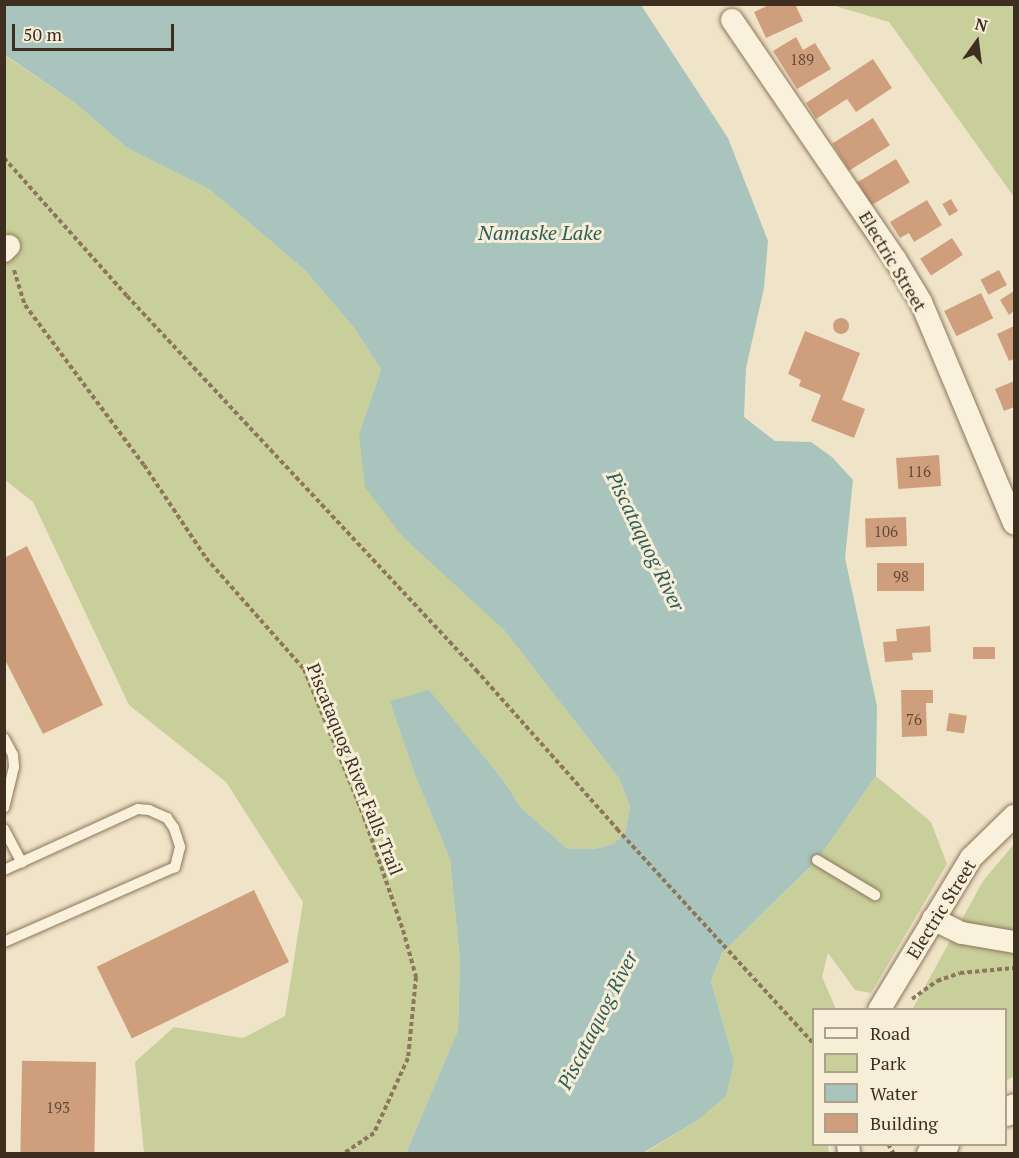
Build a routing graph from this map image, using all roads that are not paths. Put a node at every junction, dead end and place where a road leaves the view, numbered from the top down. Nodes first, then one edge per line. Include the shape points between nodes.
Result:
1 (732, 20) dead end
2 (1014, 523) edge
3 (4, 738) edge
4 (4, 808) edge
5 (1014, 816) edge
6 (4, 829) edge
7 (817, 860) dead end
8 (22, 863) junction
9 (4, 870) edge
10 (875, 895) dead end
11 (933, 919) junction
12 (4, 942) edge
13 (1014, 942) edge
14 (880, 1008) edge

1 - 2 street, Electric Street via 921,302
3 - 4 lane via 14,767
5 - 11 street, Electric Street via 971,858
6 - 8 lane
7 - 10 lane
8 - 9 lane
8 - 12 lane via 138,809 167,818 180,847 175,867
11 - 13 street via 962,933
11 - 14 street, Electric Street

